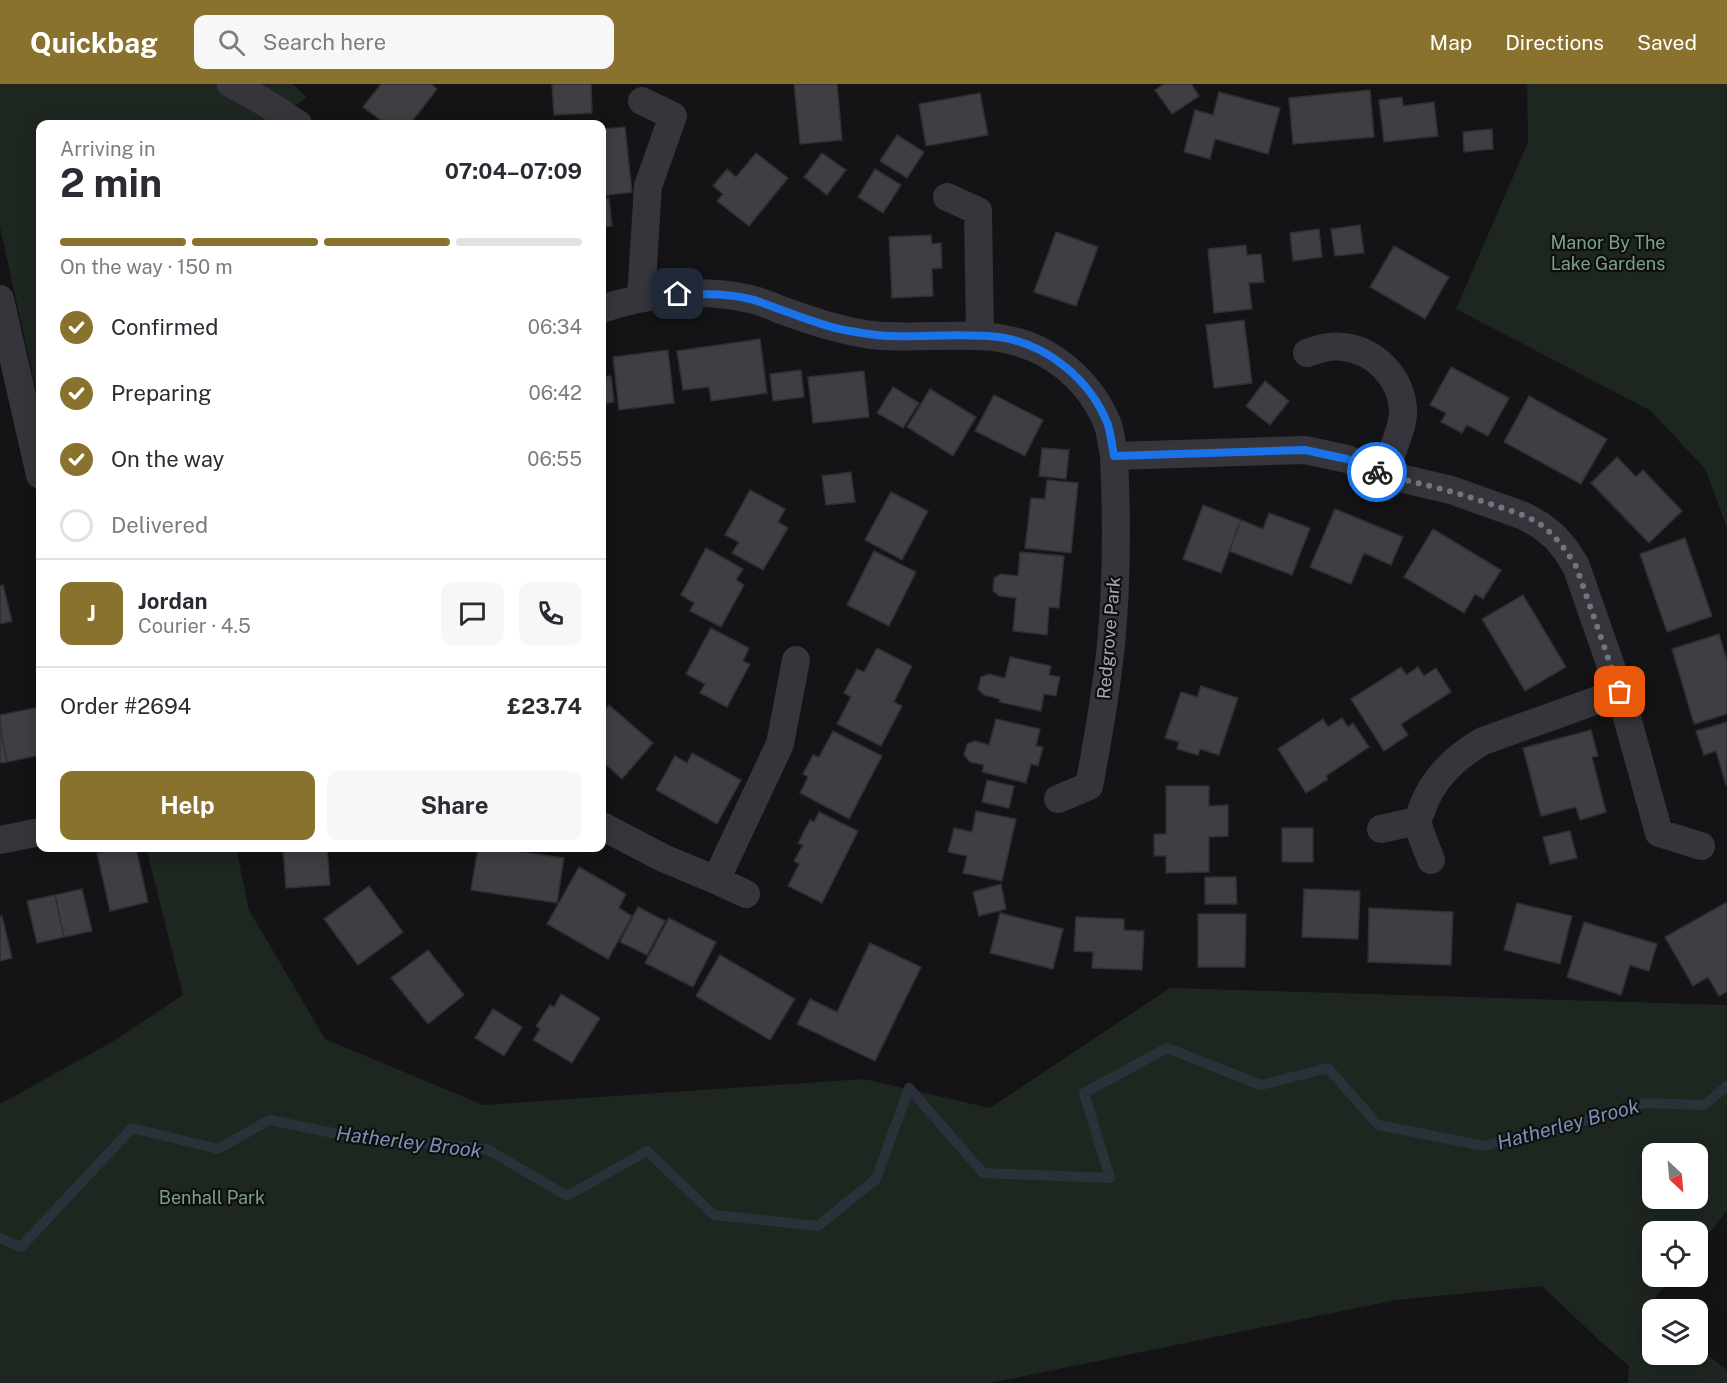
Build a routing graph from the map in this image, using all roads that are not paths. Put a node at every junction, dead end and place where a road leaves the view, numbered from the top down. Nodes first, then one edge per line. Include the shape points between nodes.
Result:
1 (231, 84) edge
2 (642, 101) dead end
3 (292, 120) edge
4 (947, 197) dead end
5 (641, 298) junction
6 (0, 299) edge
7 (606, 308) edge
8 (980, 336) junction
9 (1307, 353) dead end
10 (1114, 456) junction
11 (36, 458) edge
12 (1387, 476) junction
13 (796, 660) dead end
14 (1620, 692) junction
15 (1058, 799) dead end
16 (1417, 821) junction
17 (606, 828) edge
18 (1381, 829) dead end
19 (36, 833) edge
20 (0, 840) edge
21 (1701, 846) dead end
22 (1431, 860) dead end
23 (716, 880) junction
24 (746, 894) dead end

1 - 3 street
2 - 5 street via 673,116 648,186
4 - 8 street via 978,211
5 - 7 street, Redgrove Park
5 - 8 street, Redgrove Park via 715,294 751,299 838,329 889,336
6 - 11 street
8 - 10 street, Redgrove Park via 1024,344 1065,366 1098,404 1108,426
9 - 12 street via 1342,346 1376,359 1390,373 1403,408 1402,427
10 - 12 street via 1305,450 1347,459
10 - 15 street, Redgrove Park via 1115,572 1102,715 1089,786
12 - 14 street via 1451,490 1524,516 1555,537 1576,566
13 - 23 street via 780,744
14 - 16 street via 1467,750 1441,775 1426,797
14 - 21 street via 1659,833
16 - 18 street
16 - 22 street
17 - 23 street
19 - 20 street
23 - 24 street

